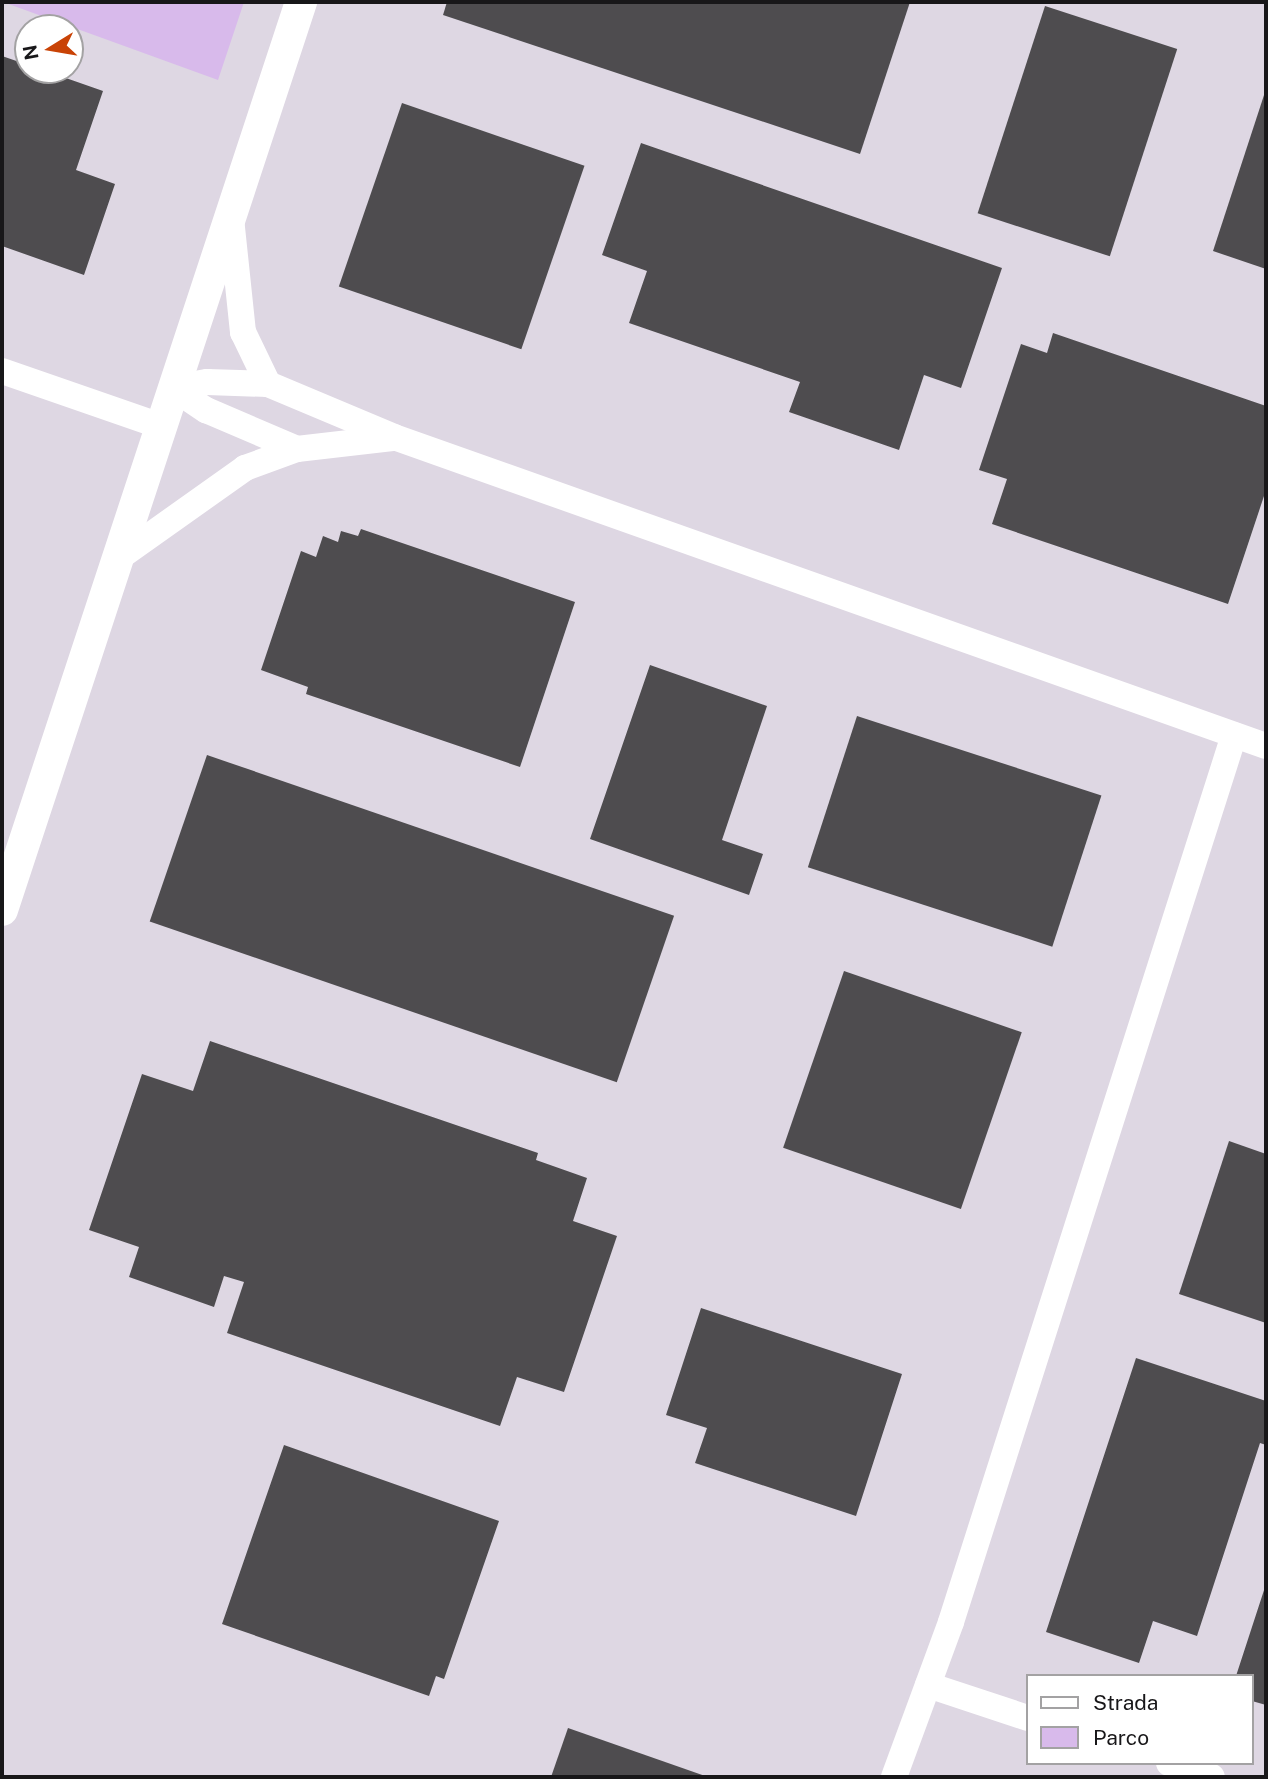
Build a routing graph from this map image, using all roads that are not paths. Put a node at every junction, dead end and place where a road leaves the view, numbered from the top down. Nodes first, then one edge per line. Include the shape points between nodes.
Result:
1 (301, 2) edge
2 (231, 216) junction
3 (2, 371) edge
4 (268, 383) junction
5 (173, 388) junction
6 (162, 426) junction
7 (394, 438) junction
8 (297, 449) junction
9 (117, 559) junction
10 (1234, 735) junction
11 (1266, 746) edge
12 (2, 910) edge
13 (928, 1685) junction
14 (1026, 1716) edge
15 (1175, 1765) edge
16 (894, 1777) edge
17 (1212, 1777) edge

1 - 2 street
2 - 4 street via 243,332
2 - 5 street
3 - 6 street
4 - 5 street via 207,382
4 - 7 street
5 - 6 street
5 - 8 street via 206,410
6 - 9 street
7 - 8 street
7 - 10 street
8 - 9 street via 245,468
9 - 12 street
10 - 11 street
10 - 13 street
13 - 14 street
13 - 16 street
15 - 17 street

